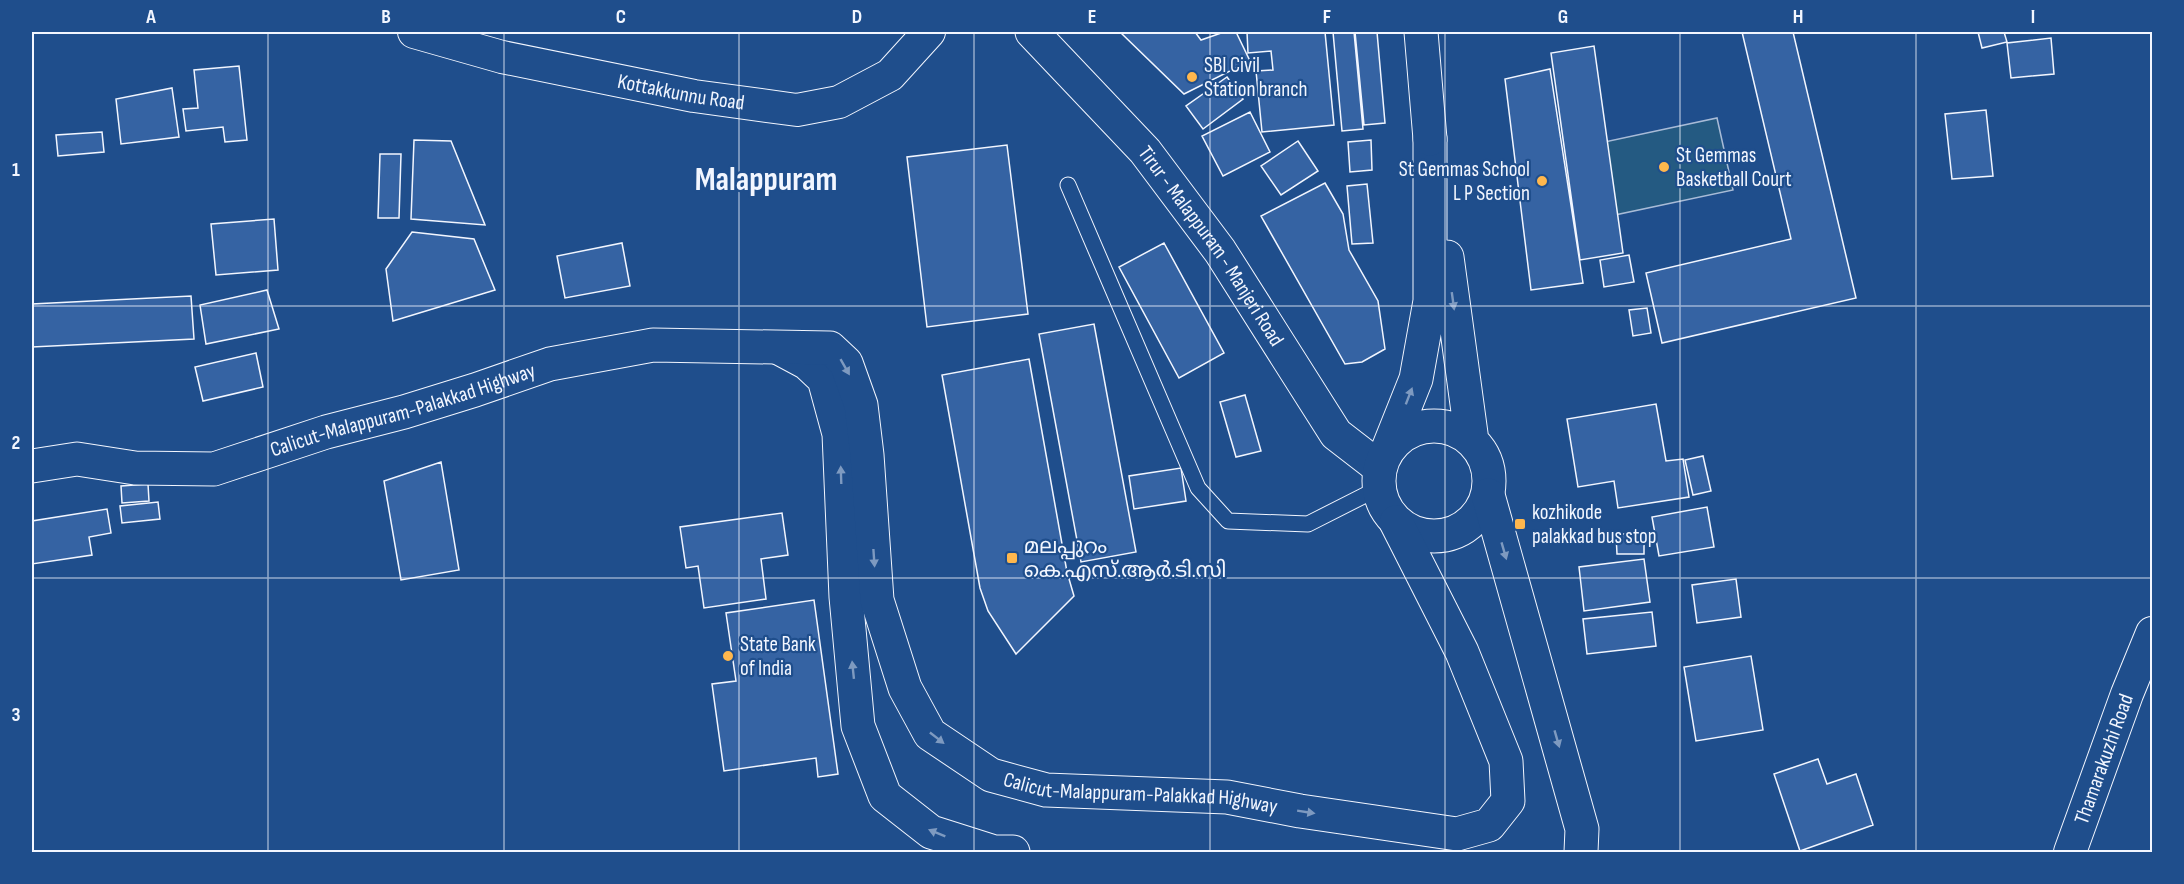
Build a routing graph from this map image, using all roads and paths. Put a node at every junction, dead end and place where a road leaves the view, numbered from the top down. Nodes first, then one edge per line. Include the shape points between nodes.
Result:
1 (414, 32) edge
2 (928, 32) edge
3 (1032, 32) edge
4 (1421, 32) edge
5 (1430, 139) junction
6 (1068, 185) dead end
7 (775, 346) junction
8 (1472, 441) junction
9 (32, 466) edge
10 (1382, 469) junction
11 (1488, 495) junction
12 (1396, 522) junction
13 (2152, 633) edge
14 (1586, 845) edge
15 (1013, 852) edge
16 (2070, 852) edge

1 - 2 street, Kottakkunnu Road via 513,59 694,96 797,110 839,102 890,75
3 - 10 main road, Tirur - Malappuram - Manjeri Road via 1145,151 1220,251 1336,434
4 - 5 main road
5 -> 8 main road
10 -> 5 main road via 1416,379 1430,301
6 - 10 lane via 1198,488 1228,521 1308,524
7 - 9 main road, Calicut-Malappuram-Palakkad Highway via 653,345 550,364 214,469 135,468 77,459
7 -> 12 main road, Calicut-Malappuram-Palakkad Highway via 830,348 846,363 861,405 877,600 904,688 930,734 991,775 1046,790 1227,797 1456,834 1489,825 1508,801 1506,761 1462,652
15 -> 7 main road, Calicut-Malappuram-Palakkad Highway via 994,852 931,832 885,796 858,726 846,597 840,434 825,379 807,363
8 - 10 main road via 1444,427 1412,430 1399,439
8 - 11 main road via 1484,456 1489,475
10 - 12 main road via 1388,512
11 - 12 main road via 1467,526 1450,535 1412,533
11 -> 14 main road
13 - 16 street, Thamarakuzhi Road

